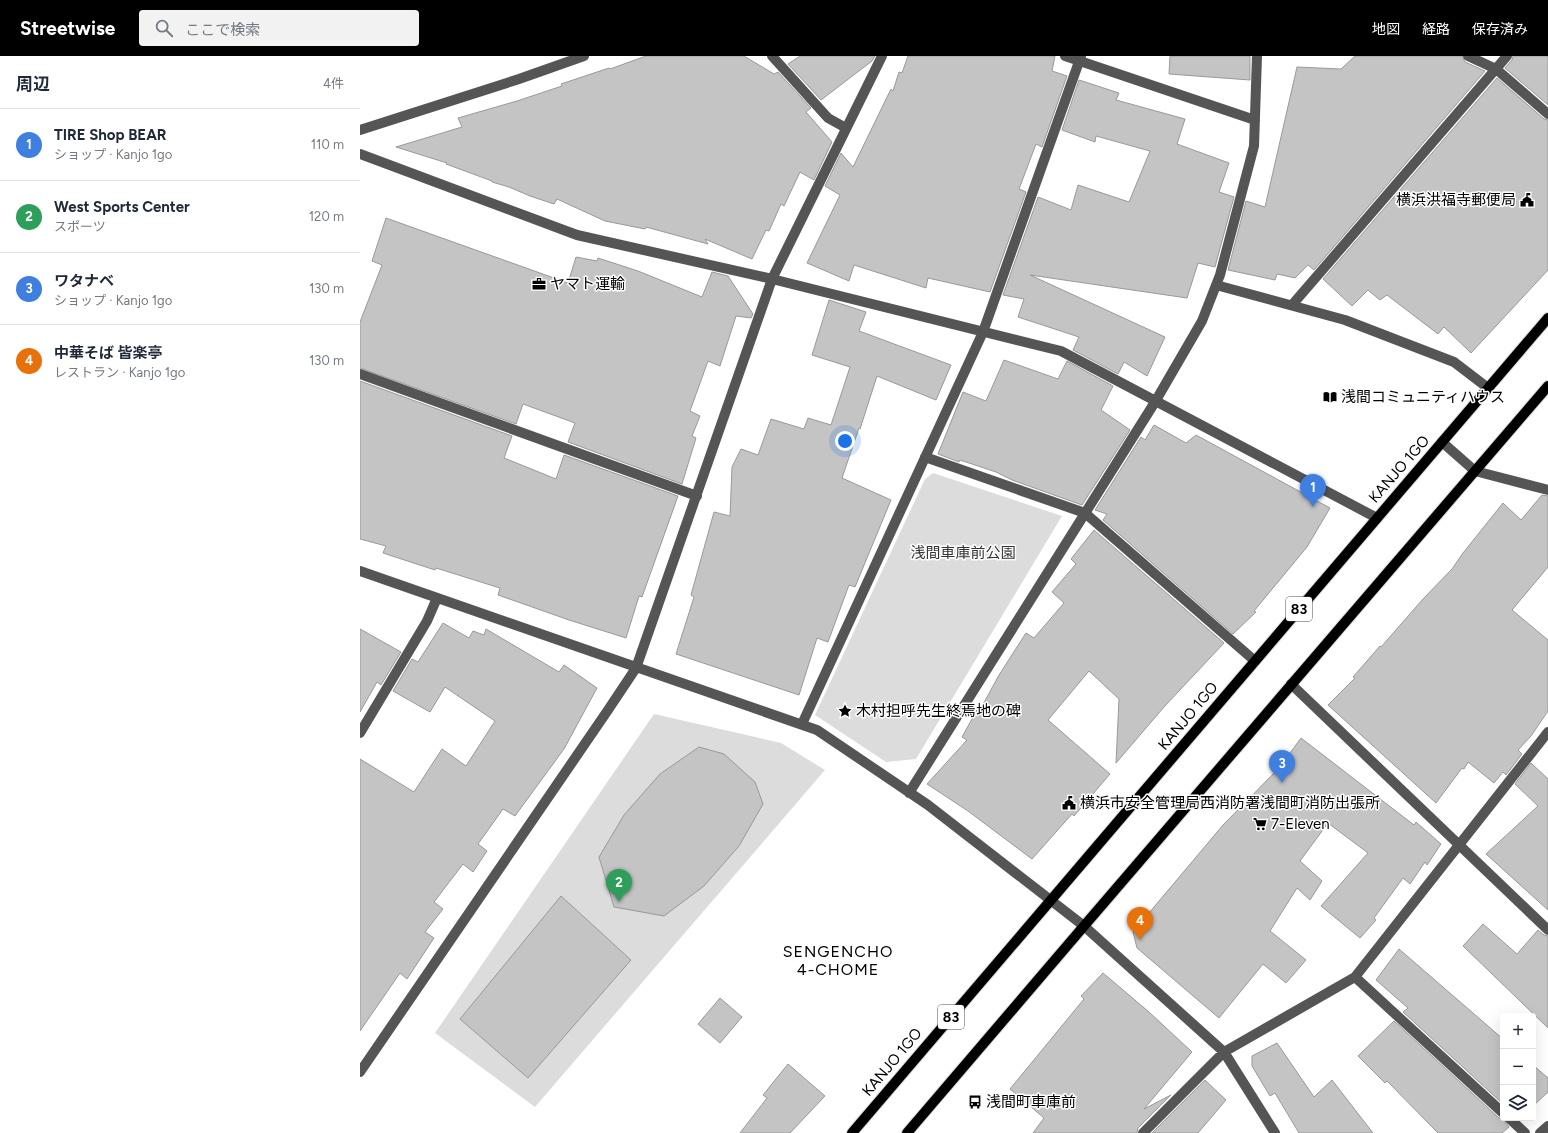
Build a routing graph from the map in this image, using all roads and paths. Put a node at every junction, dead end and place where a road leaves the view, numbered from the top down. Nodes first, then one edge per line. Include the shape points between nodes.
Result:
1 (584, 56) edge
2 (772, 56) edge
3 (882, 56) edge
4 (1065, 56) edge
5 (1257, 56) edge
6 (1468, 56) edge
7 (1507, 56) edge
8 (1080, 59) edge
9 (1496, 69) junction
10 (1548, 114) edge
11 (1255, 120) junction
12 (846, 128) junction
13 (360, 130) edge
14 (360, 154) edge
15 (772, 279) junction
16 (1216, 285) junction
17 (1292, 306) junction
18 (1548, 318) edge
19 (983, 332) junction
20 (360, 374) edge
21 (1548, 386) edge
22 (1488, 388) junction
23 (1155, 402) junction
24 (1442, 442) junction
25 (925, 457) junction
26 (1475, 471) junction
27 (1548, 490) edge
28 (697, 496) junction
29 (1085, 513) junction
30 (1376, 518) junction
31 (360, 571) edge
32 (437, 598) junction
33 (1255, 661) junction
34 (636, 668) junction
35 (1291, 684) junction
36 (802, 724) junction
37 (1548, 732) edge
38 (360, 733) edge
39 (909, 793) junction
40 (1459, 846) junction
41 (1050, 901) junction
42 (1084, 926) junction
43 (1548, 930) edge
44 (1355, 977) junction
45 (1224, 1052) junction
46 (360, 1072) edge
47 (1500, 1110) edge
48 (1512, 1121) edge
49 (1548, 1126) edge
50 (852, 1133) edge
51 (907, 1133) edge
52 (1143, 1133) edge
53 (1275, 1133) edge
54 (1525, 1133) edge
55 (1540, 1133) edge

1 - 13 street
2 - 12 street via 828,118
3 - 12 street
4 - 8 street
5 - 11 street
6 - 9 street
7 - 9 street
8 - 11 street
8 - 19 street
9 - 10 street
9 - 17 street
11 - 16 street via 1254,146
12 - 15 street
14 - 15 street via 577,235
15 - 19 street
15 - 28 street
16 - 17 street
16 - 23 street via 1202,321
17 - 22 street via 1345,320 1454,362
18 - 22 main road, KANJO 1GO / 83
19 - 23 street via 1061,351
19 - 25 street
20 - 28 street
21 - 26 main road
22 - 24 main road, KANJO 1GO / 83
23 - 29 street
23 - 30 street
24 - 26 street
24 - 30 main road, KANJO 1GO / 83
25 - 29 street
25 - 36 street
26 - 27 street
26 - 35 main road
28 - 34 street
29 - 33 street
29 - 39 street
30 - 33 main road, KANJO 1GO / 83
31 - 32 street
32 - 34 street
32 - 38 street via 427,621
33 - 41 main road, KANJO 1GO / 83
34 - 36 street
34 - 46 street
35 - 40 street
35 - 42 main road
36 - 39 street via 817,730
37 - 40 street
39 - 41 street via 928,805
40 - 43 street
40 - 44 street
41 - 42 street
41 - 50 main road, KANJO 1GO / 83
42 - 45 street
42 - 51 main road
44 - 45 street
44 - 47 street
45 - 52 street
45 - 53 street
48 - 54 street
49 - 55 street

